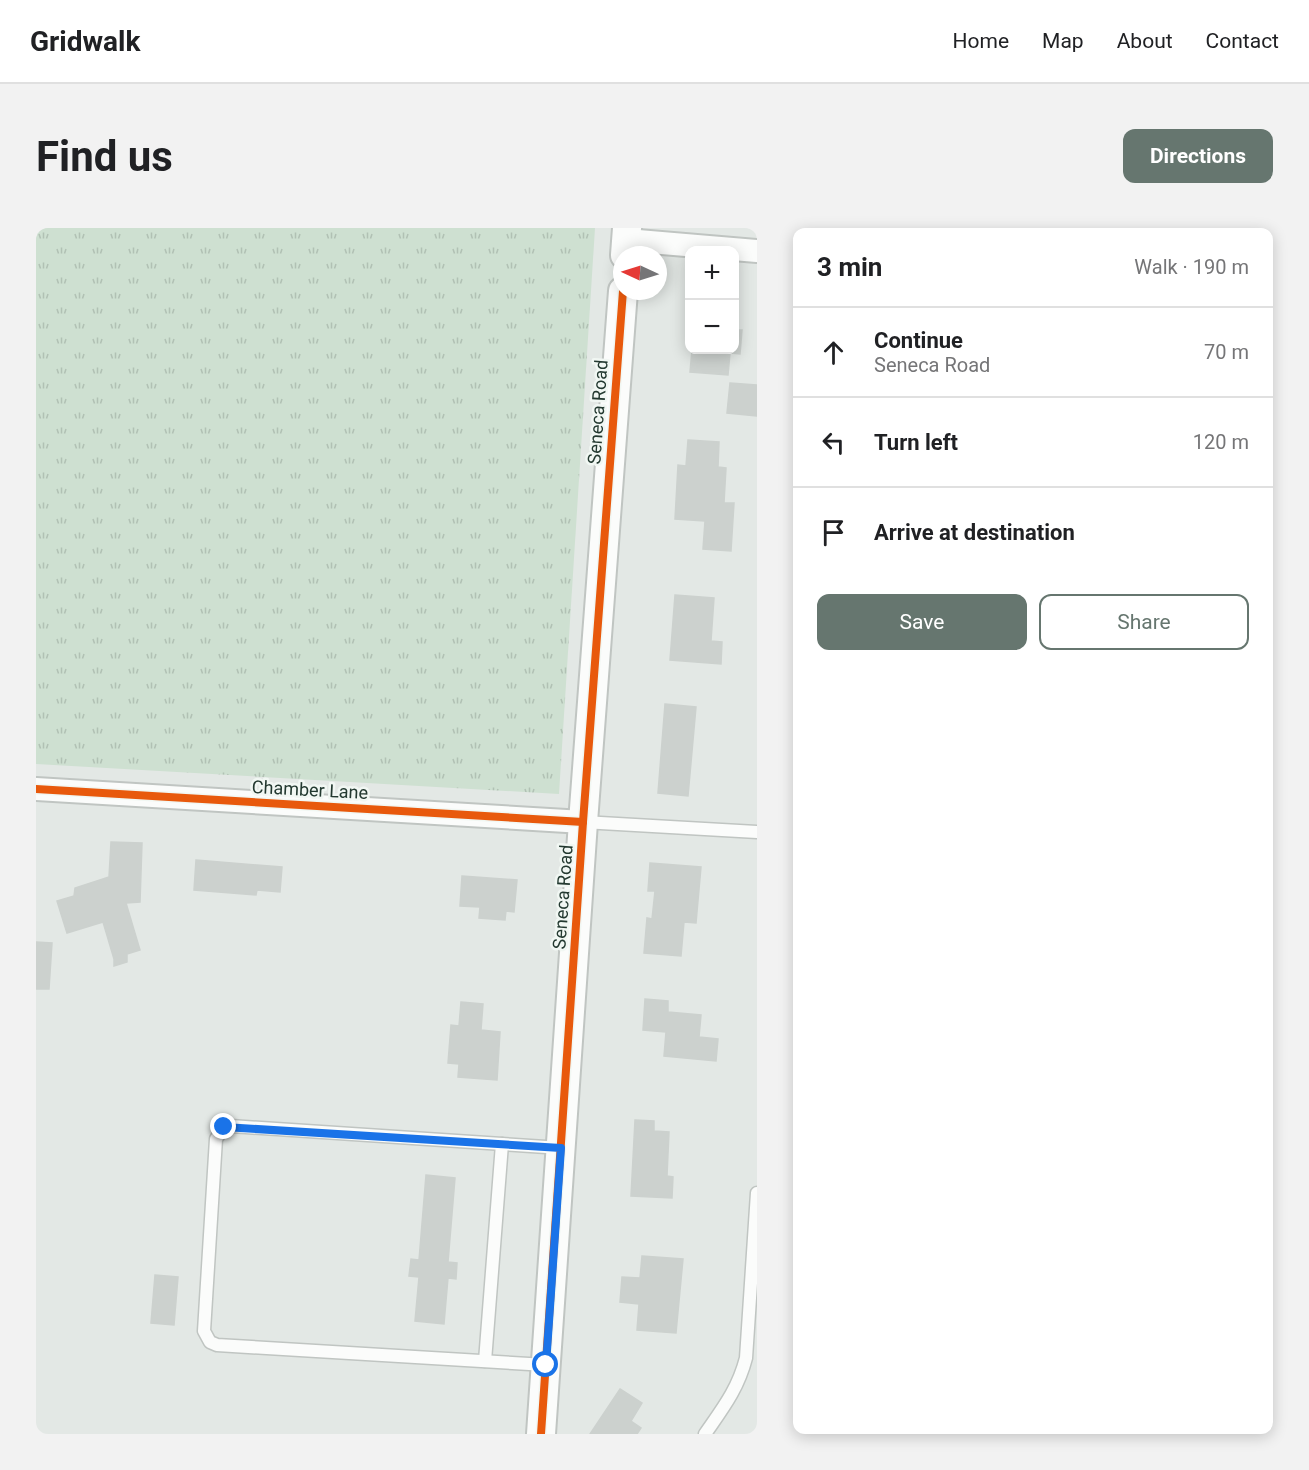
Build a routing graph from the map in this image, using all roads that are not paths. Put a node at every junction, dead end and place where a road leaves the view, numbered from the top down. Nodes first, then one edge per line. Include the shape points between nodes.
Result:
1 (626, 241) edge
2 (757, 251) edge
3 (621, 300) edge
4 (36, 789) edge
5 (583, 822) junction
6 (757, 832) edge
7 (502, 1144) junction
8 (561, 1148) junction
9 (757, 1193) edge
10 (485, 1361) junction
11 (546, 1365) junction
12 (541, 1434) edge
13 (705, 1434) edge

1 - 2 street
3 - 5 street, Seneca Road
4 - 5 street, Chamber Lane
5 - 6 lane
5 - 8 street, Seneca Road
7 - 8 lane
7 - 10 lane
7 - 10 lane via 231,1126 224,1127 216,1139 204,1331 210,1342
8 - 11 street, Seneca Road
9 - 13 lane via 746,1358 735,1392
10 - 11 lane
11 - 12 street, Seneca Road

